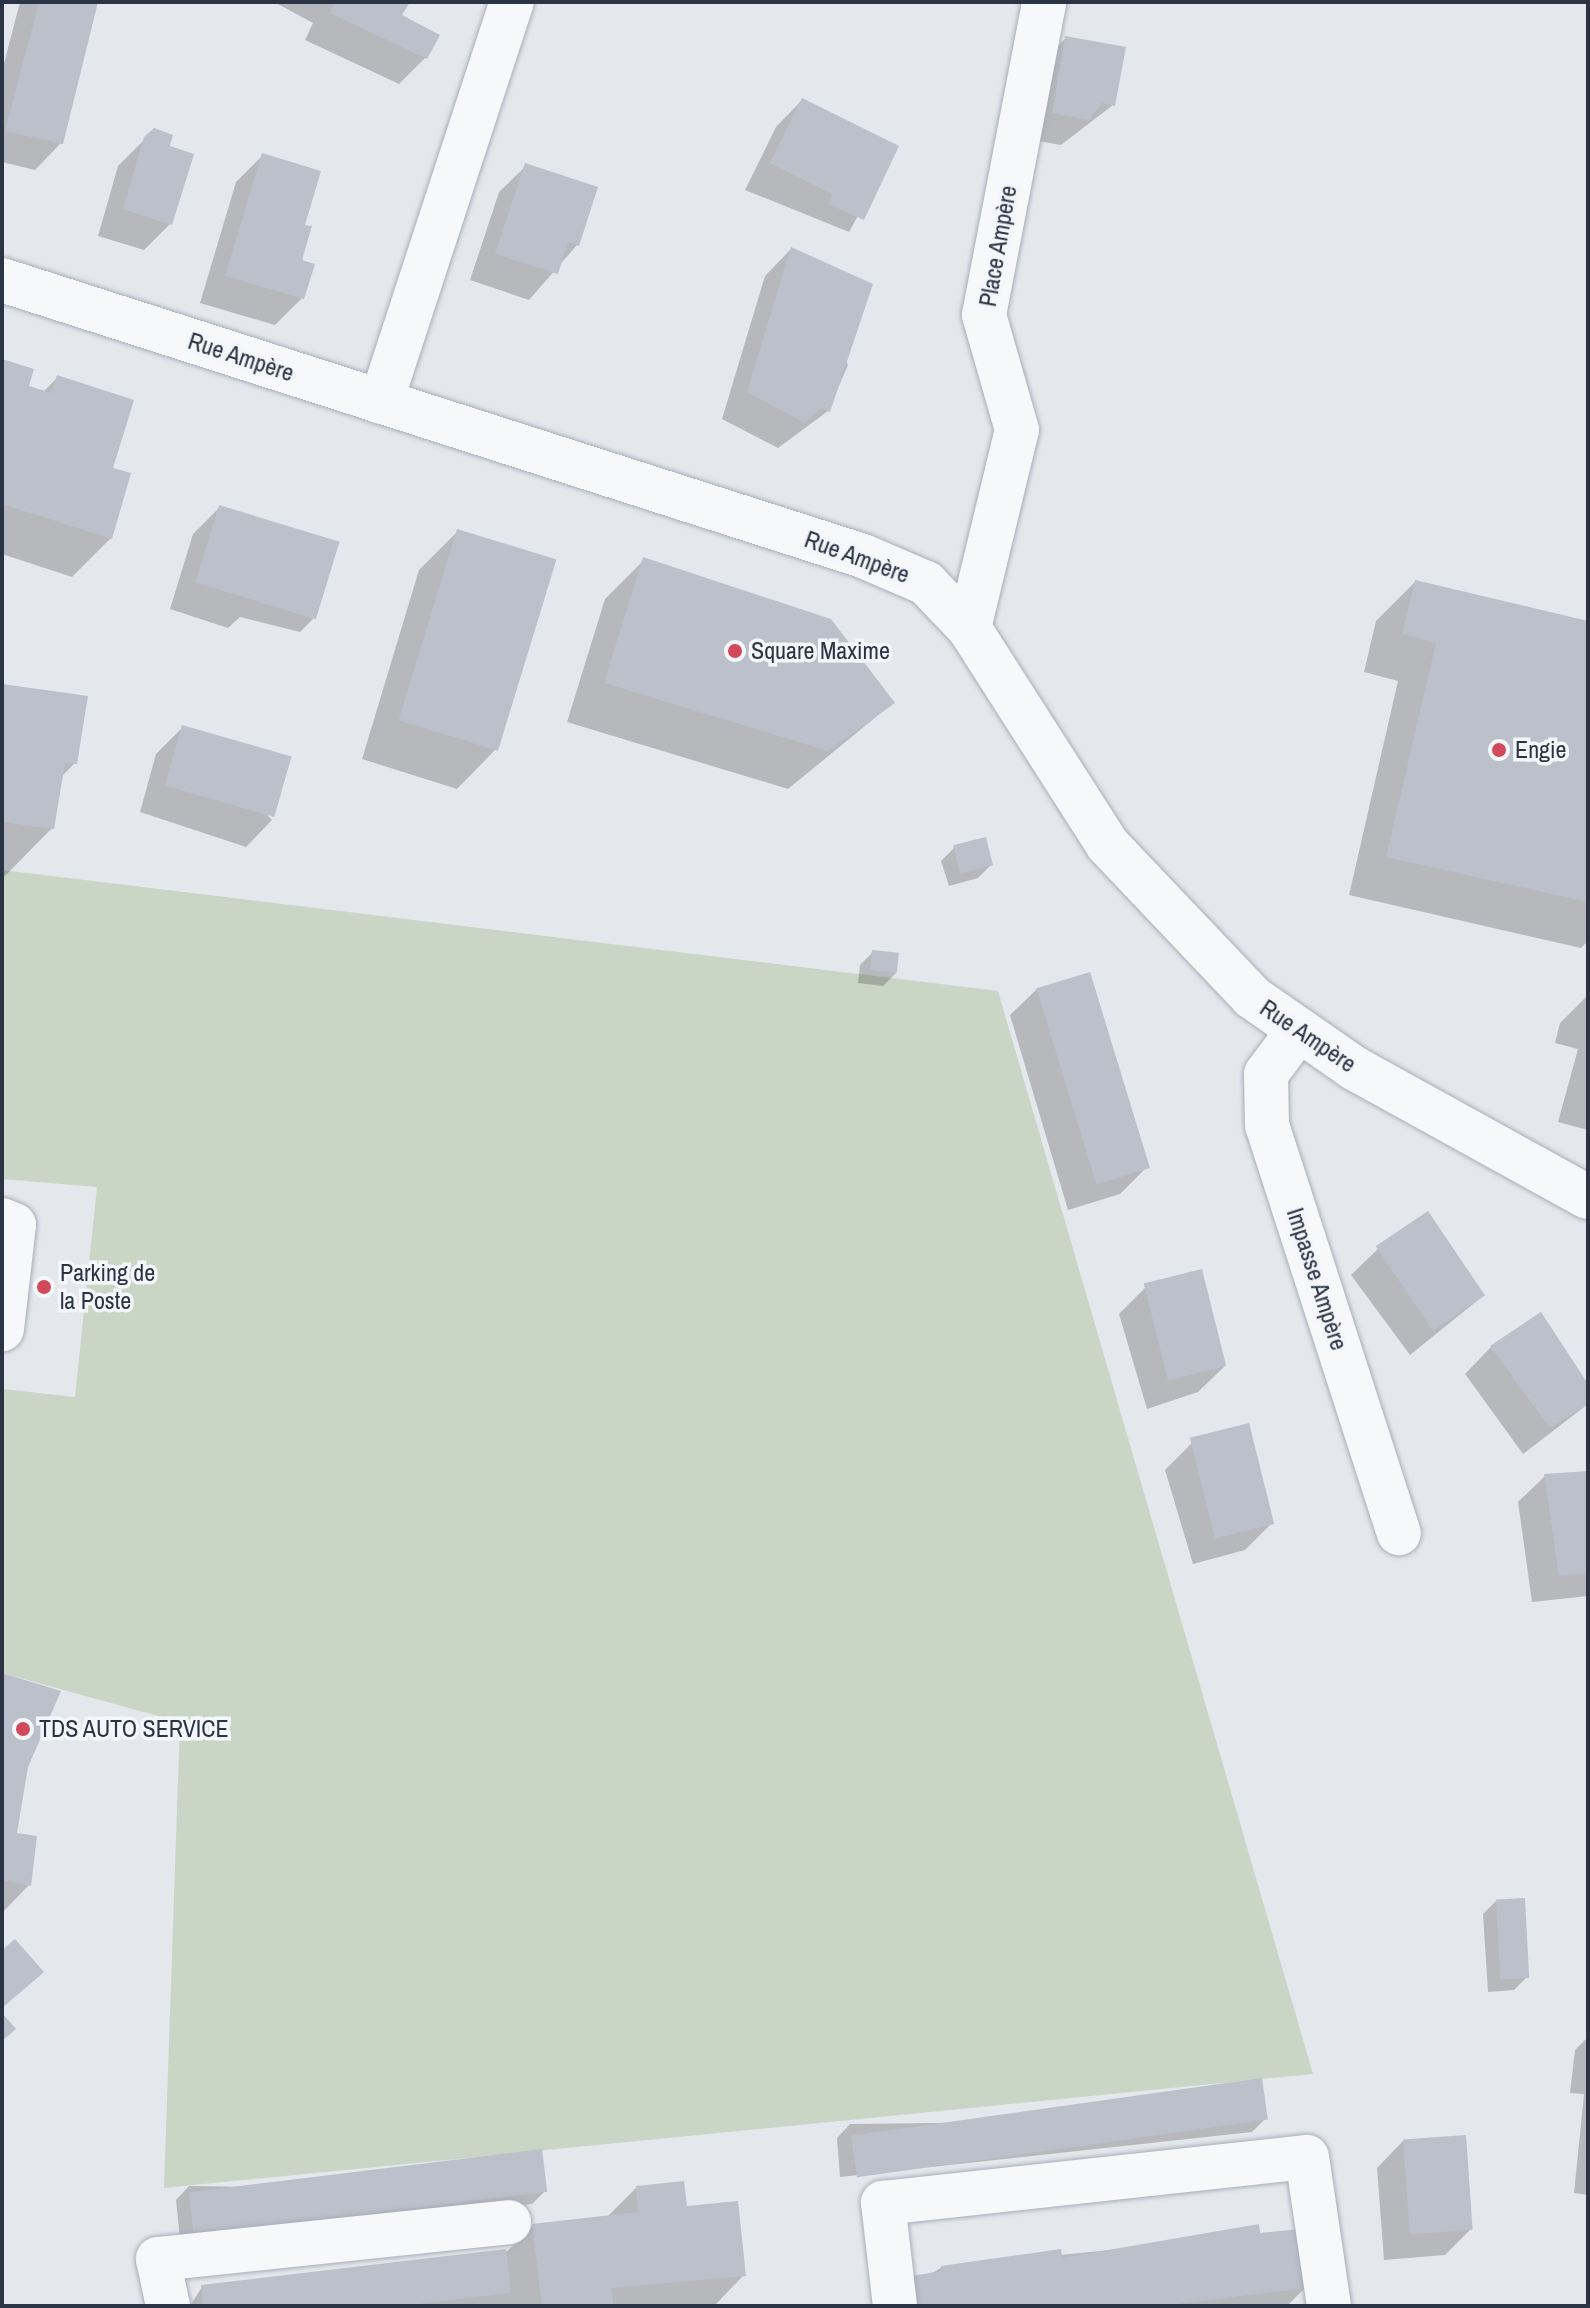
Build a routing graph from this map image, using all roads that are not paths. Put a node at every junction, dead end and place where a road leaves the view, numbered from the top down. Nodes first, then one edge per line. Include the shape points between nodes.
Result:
1 (512, 2) edge
2 (1044, 2) edge
3 (2, 280) edge
4 (381, 402) junction
5 (969, 628) junction
6 (1299, 1030) junction
7 (1588, 1197) edge
8 (2, 1220) edge
9 (2, 1329) edge
10 (1399, 1533) dead end
11 (509, 2222) dead end
12 (168, 2306) edge
13 (895, 2306) edge
14 (1329, 2306) edge

1 - 4 street
2 - 5 street, Place Ampère via 984,315 1017,430
3 - 4 street, Rue Ampère
4 - 5 street, Rue Ampère via 887,565 926,583
5 - 6 street, Rue Ampère via 1107,844 1252,997
6 - 7 street, Rue Ampère
6 - 10 street, Impasse Ampère via 1266,1074 1267,1125
8 - 9 street via 14,1225
11 - 12 street via 158,2259
13 - 14 street via 883,2203 1307,2157

